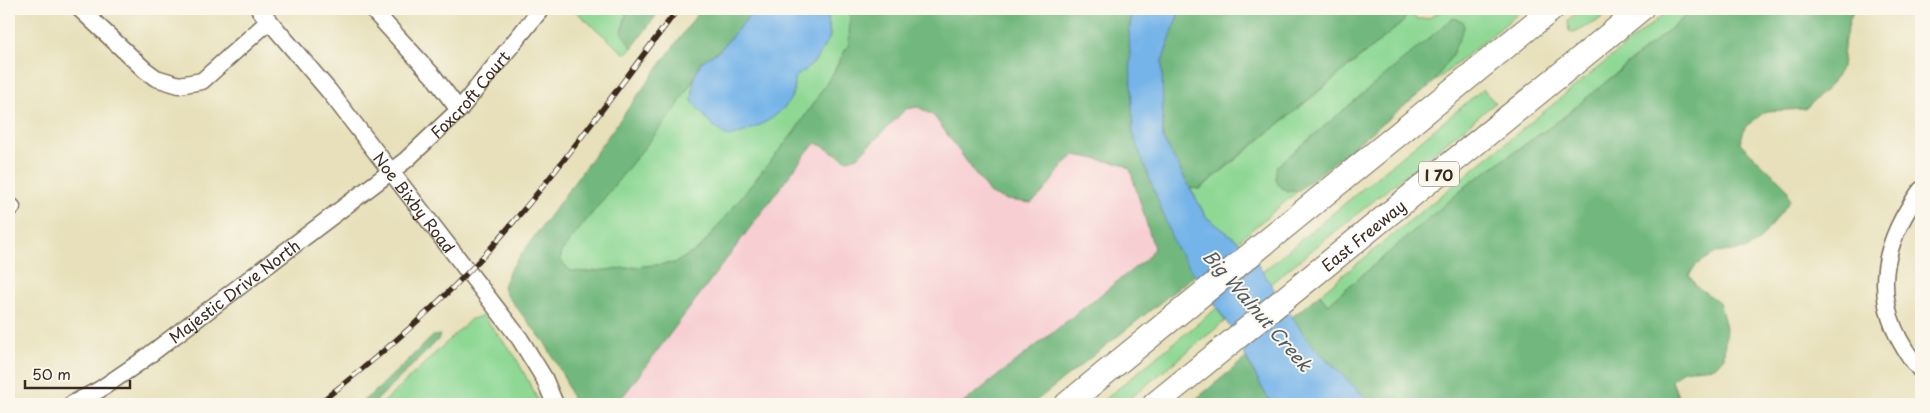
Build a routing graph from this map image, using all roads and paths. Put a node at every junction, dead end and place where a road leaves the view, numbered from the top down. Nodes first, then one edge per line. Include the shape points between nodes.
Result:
1 (80, 9) edge
2 (372, 9) edge
3 (541, 9) edge
4 (1552, 9) edge
5 (1641, 9) edge
6 (264, 15) edge
7 (459, 110) junction
8 (391, 171) junction
9 (1921, 190) edge
10 (1921, 371) edge
11 (72, 404) edge
12 (555, 404) edge
13 (1067, 404) edge
14 (1155, 404) edge

1 - 6 street via 145,70 156,78 179,85 202,81 212,74
2 - 7 street via 434,77
3 - 7 street, Foxcroft Court
4 - 13 highway
5 - 14 highway, East Freeway / I 70
6 - 8 street, Noe Bixby Road
7 - 8 street, Foxcroft Court
8 - 11 street, Majestic Drive North via 140,362
8 - 12 street, Noe Bixby Road via 520,339 544,378
9 - 10 street via 1894,234 1886,262 1891,322 1898,339

